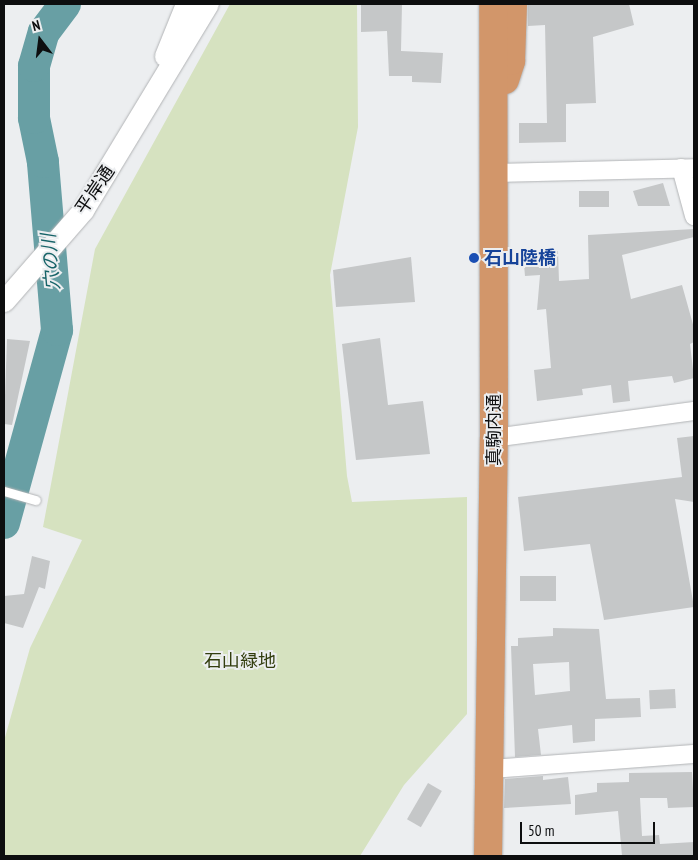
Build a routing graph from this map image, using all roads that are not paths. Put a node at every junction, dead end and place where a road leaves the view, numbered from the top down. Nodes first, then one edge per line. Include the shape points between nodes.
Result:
1 (186, 4) edge
2 (208, 4) edge
3 (475, 4) edge
4 (493, 4) edge
5 (513, 4) edge
6 (140, 119) junction
7 (492, 122) junction
8 (688, 168) edge
9 (495, 172) junction
10 (694, 216) edge
11 (4, 302) edge
12 (694, 411) edge
13 (494, 438) junction
14 (4, 490) edge
15 (36, 500) dead end
16 (694, 754) edge
17 (490, 769) junction
18 (488, 856) edge

1 - 6 street, 平岸通
2 - 6 street, 平岸通
3 - 7 highway via 476,58
4 - 7 highway, 真駒内通
5 - 7 highway via 511,61
6 - 11 street, 平岸通 via 83,210
7 - 9 highway, 真駒内通
8 - 9 street
8 - 10 street
9 - 13 highway, 真駒内通
12 - 13 street
13 - 17 highway, 真駒内通
14 - 15 lane
16 - 17 street
17 - 18 highway, 真駒内通

